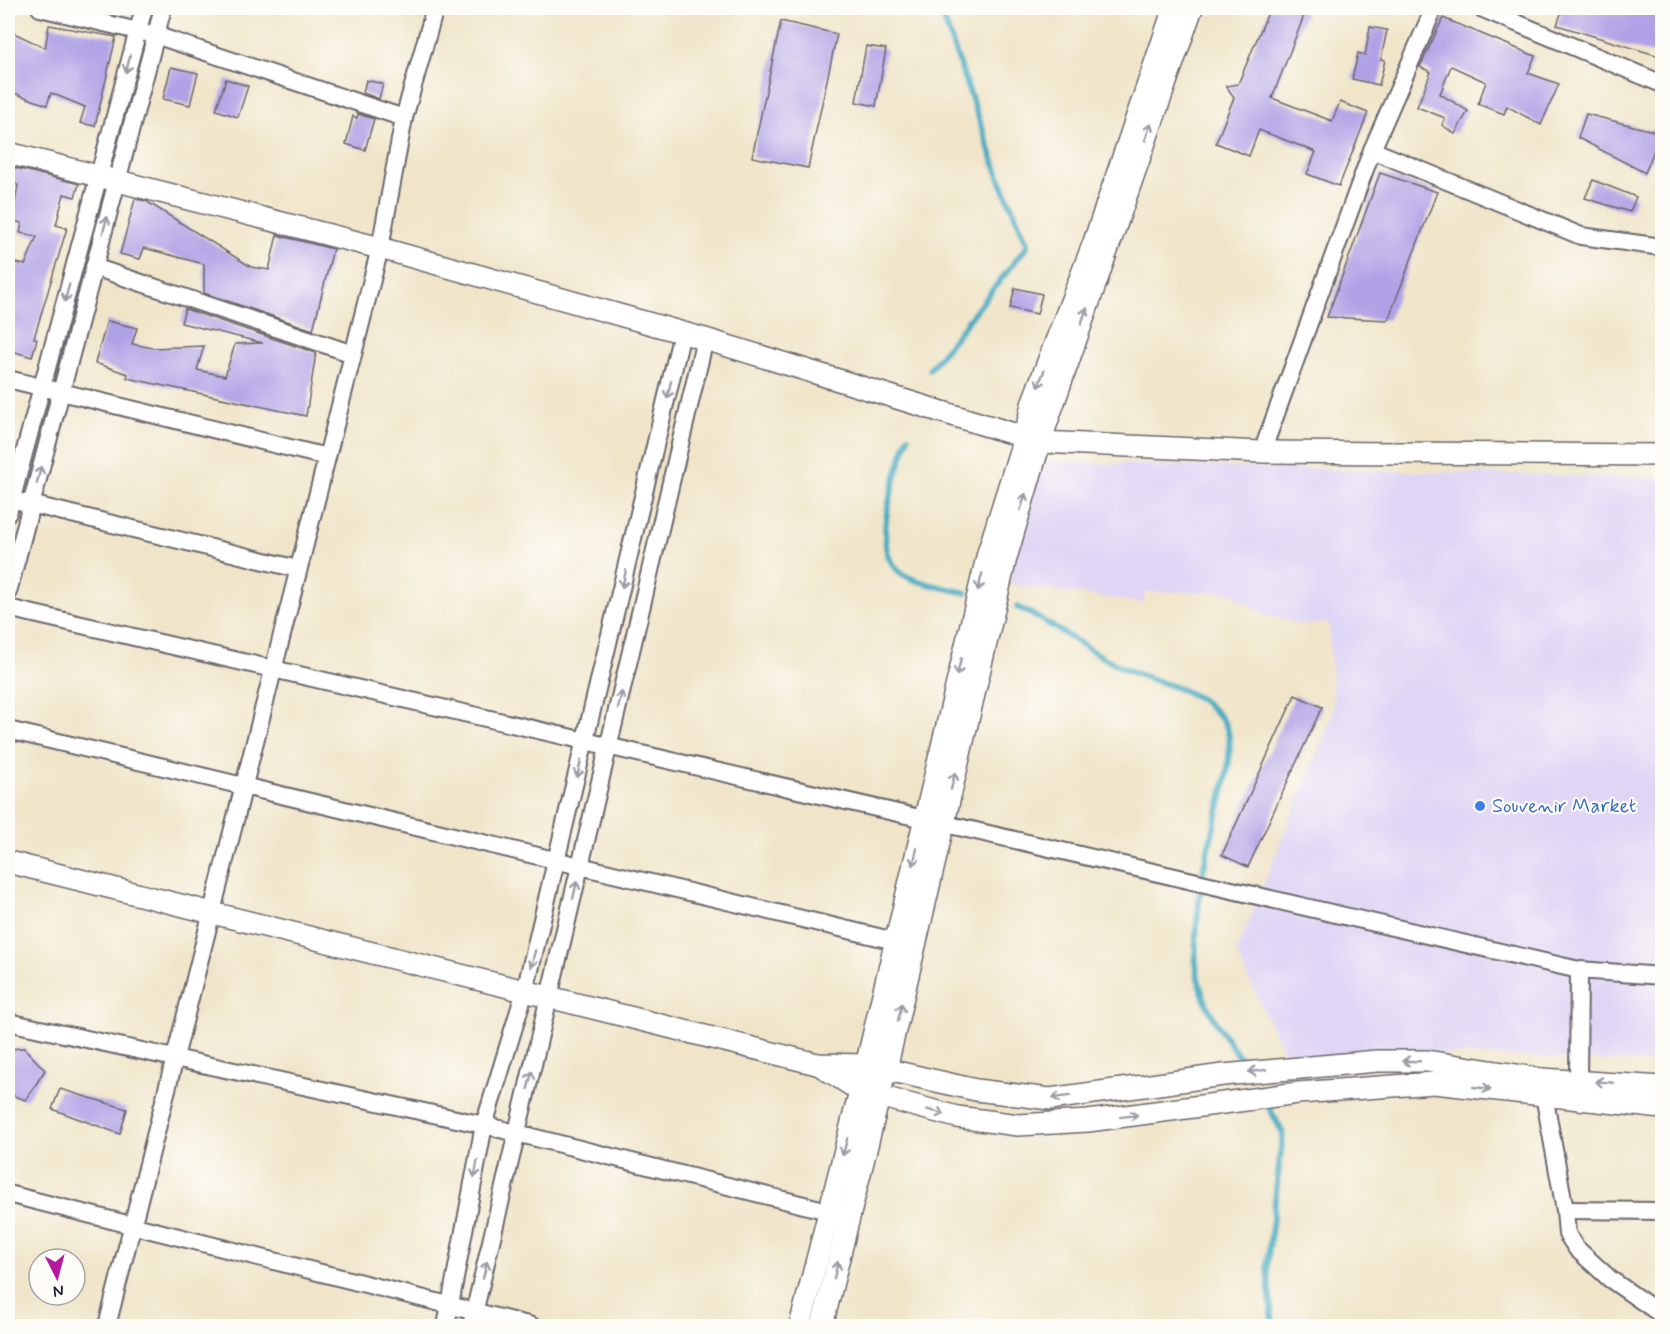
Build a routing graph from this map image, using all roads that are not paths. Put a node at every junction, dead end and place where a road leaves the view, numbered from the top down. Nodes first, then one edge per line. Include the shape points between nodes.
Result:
1 (40, 8) edge
2 (144, 8) edge
3 (163, 8) edge
4 (435, 8) edge
5 (1174, 8) edge
6 (1192, 8) edge
7 (1434, 8) edge
8 (1481, 8) edge
9 (137, 31) junction
10 (155, 35) junction
11 (1166, 56) junction
12 (1662, 84) edge
13 (404, 118) junction
14 (1372, 150) junction
15 (8, 153) edge
16 (108, 178) junction
17 (1662, 247) edge
18 (380, 248) junction
19 (94, 267) junction
20 (682, 333) junction
21 (705, 339) junction
22 (353, 354) junction
23 (8, 379) edge
24 (41, 387) junction
25 (61, 392) junction
26 (1032, 440) junction
27 (1262, 452) junction
28 (1662, 455) edge
29 (327, 457) junction
30 (9, 504) edge
31 (32, 504) junction
32 (298, 569) junction
33 (8, 592) edge
34 (8, 608) edge
35 (273, 670) junction
36 (8, 730) edge
37 (586, 742) junction
38 (609, 748) junction
39 (243, 786) junction
40 (933, 823) junction
41 (558, 861) junction
42 (8, 862) edge
43 (581, 866) junction
44 (211, 913) junction
45 (895, 940) junction
46 (1579, 970) junction
47 (1662, 976) edge
48 (525, 991) junction
49 (550, 997) junction
50 (8, 1022) edge
51 (174, 1060) junction
52 (818, 1064) junction
53 (876, 1067) junction
54 (1578, 1080) junction
55 (1542, 1087) junction
56 (1662, 1087) edge
57 (870, 1094) junction
58 (1662, 1108) edge
59 (484, 1125) junction
60 (517, 1134) junction
61 (8, 1194) edge
62 (1565, 1210) junction
63 (828, 1211) junction
64 (1662, 1211) edge
65 (849, 1216) junction
66 (133, 1226) junction
67 (451, 1306) junction
68 (1662, 1315) edge
69 (473, 1319) edge
70 (107, 1326) edge
71 (446, 1326) edge
72 (532, 1326) edge
73 (800, 1326) edge
74 (822, 1326) edge

1 - 9 street
2 - 9 street
3 - 10 street
4 - 13 street
5 - 11 street
6 - 11 street
7 - 14 street
8 - 12 street
9 - 10 street
9 -> 16 street
10 - 13 street
10 - 16 street
11 - 26 street via 1033,401
13 - 18 street
14 - 17 street via 1581,236
14 - 27 street
15 - 16 street
16 - 18 street
19 -> 16 street
16 -> 24 street
18 - 20 street
18 - 22 street
19 - 22 street
19 - 25 street
20 - 21 street
20 -> 37 street
21 - 26 street
38 -> 21 street
22 - 29 street
23 - 24 street
24 - 25 street
24 - 30 street
25 - 29 street
31 -> 25 street
26 - 27 street
26 - 40 street via 982,612
27 - 28 street
29 - 32 street
30 - 31 street
31 - 32 street
31 - 33 street
32 - 35 street
34 - 35 street
35 - 37 street
35 - 39 street
36 - 39 street
37 - 38 street
37 -> 41 street
38 - 40 street
38 - 43 street
39 - 41 street
39 - 44 street
40 -> 45 street
40 - 46 street
53 -> 40 street
41 - 43 street
41 -> 48 street
42 - 44 street
43 - 45 street
49 -> 43 street
44 - 48 street
44 - 51 street
45 - 53 street
46 - 47 street
46 - 54 street
48 - 49 street
48 - 59 street
49 - 52 street
60 -> 49 street
50 - 51 street
51 - 59 street
51 - 66 street
52 - 53 street
52 - 57 street
55 -> 53 street via 1411,1061 1291,1067 1050,1099 976,1090
53 - 57 street
54 - 55 street
56 -> 54 street
57 -> 55 street via 957,1117 1018,1125 1088,1121 1298,1094 1434,1083
55 - 58 street
55 - 62 street
57 -> 63 street
57 - 65 street
59 - 60 street
59 -> 67 street
60 - 63 street
69 -> 60 street
61 - 66 street
62 - 64 street
62 - 68 street via 1567,1234 1577,1249 1610,1279
63 - 65 street
63 - 73 street
74 -> 65 street
66 - 67 street
66 - 70 street
67 - 69 street
67 - 71 street
69 - 72 street

